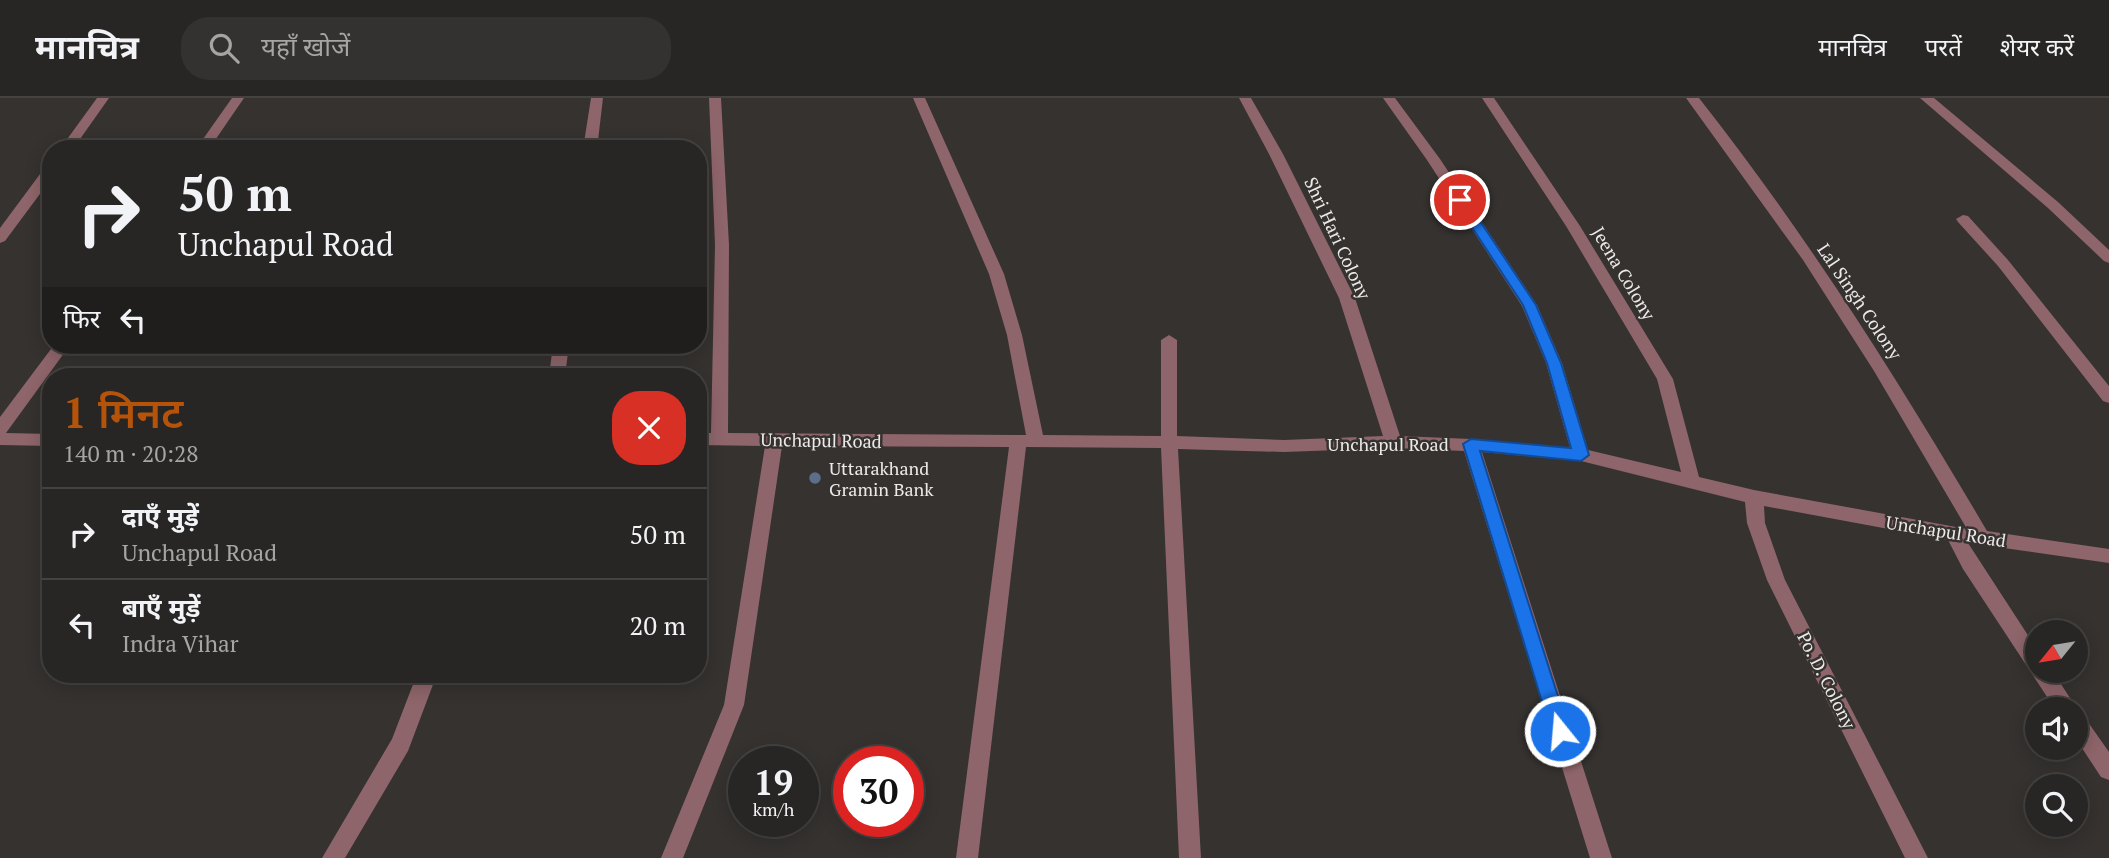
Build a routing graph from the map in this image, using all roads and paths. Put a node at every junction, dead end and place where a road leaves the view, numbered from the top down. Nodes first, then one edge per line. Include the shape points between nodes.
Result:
1 (103, 98) edge
2 (238, 98) edge
3 (597, 98) edge
4 (715, 98) edge
5 (919, 98) edge
6 (1245, 98) edge
7 (1388, 98) edge
8 (1488, 98) edge
9 (1692, 98) edge
10 (1926, 98) edge
11 (73, 140) edge
12 (208, 140) edge
13 (591, 140) edge
14 (42, 181) edge
15 (1963, 219) dead end
16 (0, 238) edge
17 (2109, 258) edge
18 (1169, 340) dead end
19 (42, 372) edge
20 (2109, 397) edge
21 (0, 429) edge
22 (0, 439) edge
23 (707, 439) edge
24 (719, 439) junction
25 (775, 439) junction
26 (42, 440) edge
27 (1027, 442) junction
28 (1169, 442) junction
29 (1393, 442) junction
30 (1471, 444) junction
31 (1581, 455) junction
32 (1692, 484) junction
33 (1754, 497) junction
34 (1954, 534) junction
35 (1981, 537) junction
36 (2109, 556) edge
37 (2025, 648) edge
38 (424, 683) edge
39 (2088, 739) edge
40 (2109, 769) edge
41 (333, 858) edge
42 (672, 858) edge
43 (967, 858) edge
44 (1190, 858) edge
45 (1601, 858) edge
46 (1917, 858) edge

1 - 11 street
2 - 12 street
3 - 13 street
4 - 24 street via 722,245
5 - 27 street via 963,192 1005,300
6 - 29 street, Shri Hari Colony via 1347,298
7 - 31 street via 1530,305 1554,363
8 - 32 street, Jeena Colony via 1573,226 1665,379
9 - 35 street, Lal Singh Colony via 1850,317
10 - 17 street
14 - 16 street
15 - 20 street
18 - 28 street
19 - 21 street
22 - 26 street
23 - 24 street, Unchapul Road
24 - 25 street, Unchapul Road
25 - 27 street, Unchapul Road
25 - 42 street via 734,705
27 - 28 street, Unchapul Road
27 - 43 street
28 - 29 street, Unchapul Road via 1284,446
28 - 44 street
29 - 30 street, Unchapul Road
30 - 31 street, Unchapul Road
30 - 45 street
31 - 32 street, Unchapul Road
32 - 33 street, Unchapul Road
33 - 34 street, Unchapul Road
33 - 46 street, Po. D. Colony via 1756,523 1776,580
34 - 35 street, Unchapul Road
34 - 37 street
35 - 36 street, Unchapul Road
38 - 41 street via 401,744
39 - 40 street

